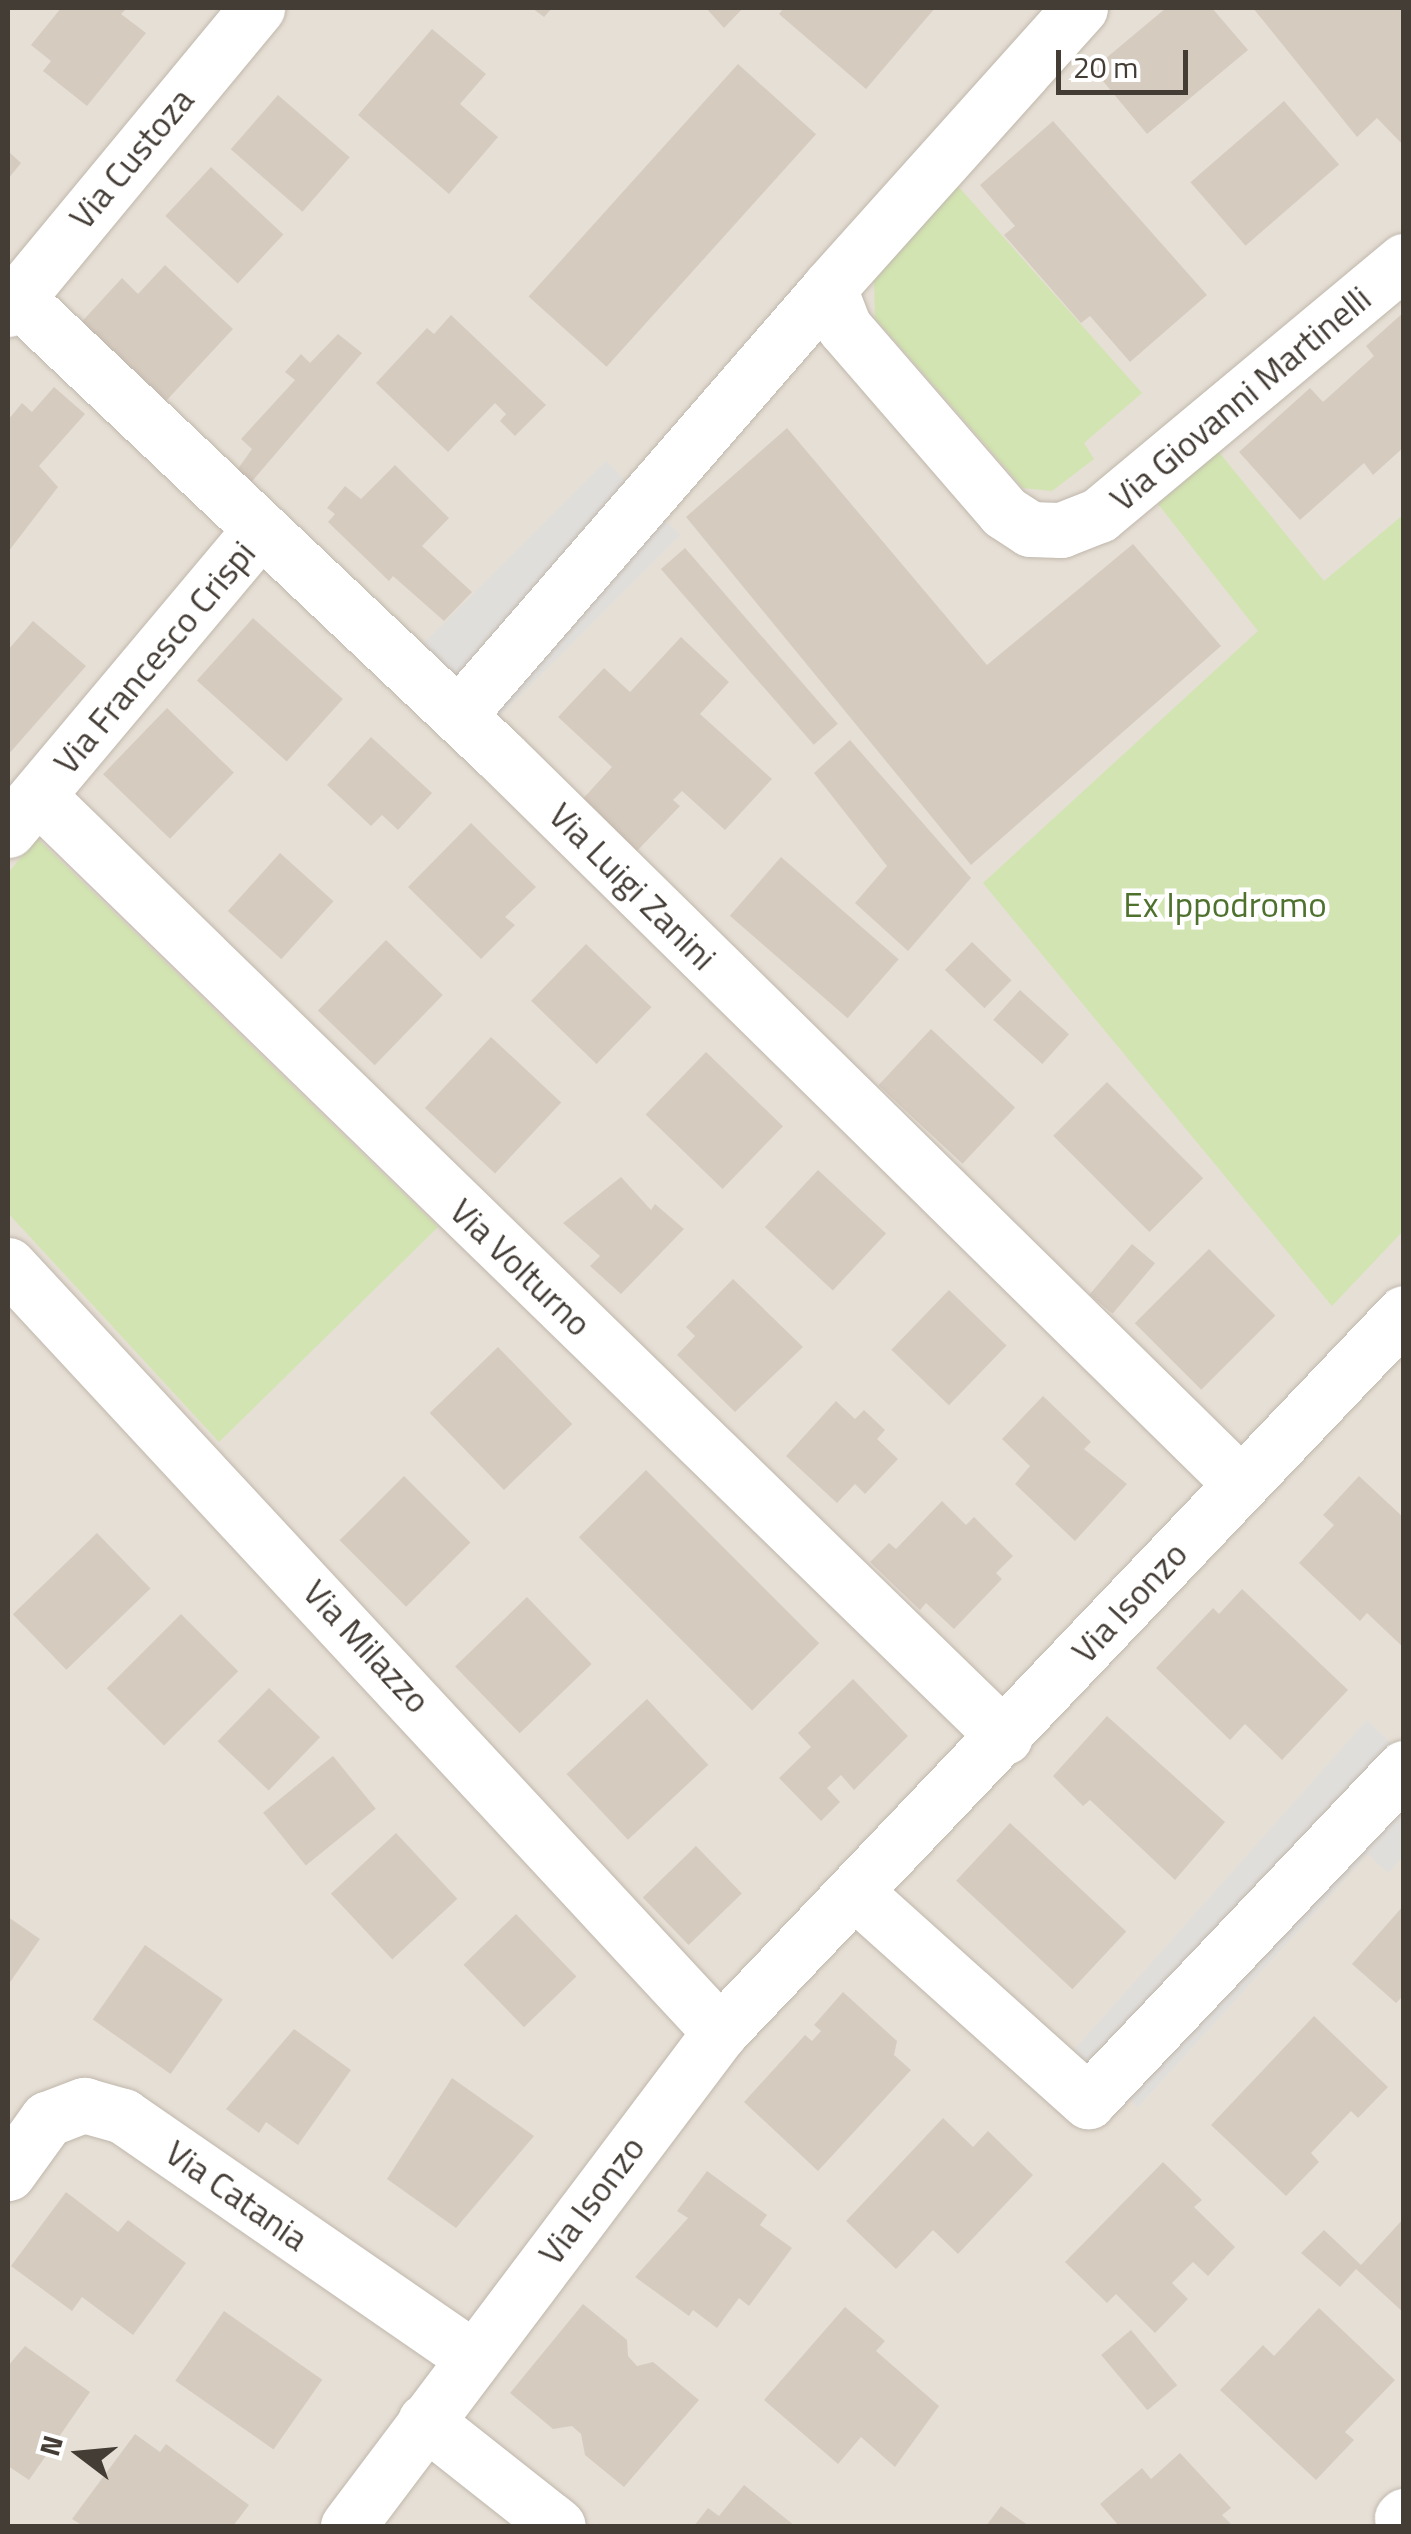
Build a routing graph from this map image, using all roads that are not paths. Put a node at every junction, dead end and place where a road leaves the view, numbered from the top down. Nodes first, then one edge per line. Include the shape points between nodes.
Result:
1 (1080, 8) edge
2 (245, 12) edge
3 (1404, 261) edge
4 (828, 288) junction
5 (12, 304) edge
6 (261, 529) junction
7 (458, 715) junction
8 (23, 813) edge
9 (8, 1265) edge
10 (1404, 1313) edge
11 (1240, 1483) junction
12 (1004, 1737) junction
13 (1404, 1768) edge
14 (856, 1894) junction
15 (720, 2032) junction
16 (8, 2173) edge
17 (472, 2356) junction
18 (425, 2421) junction
19 (348, 2526) edge
20 (558, 2526) edge

1 - 4 street
2 - 5 street, Via Custoza
3 - 4 street, Via Giovanni Martinelli via 1099,516 1061,530 1030,529 1004,512 844,327
4 - 7 street
5 - 6 street, Via Luigi Zanini
6 - 7 street, Via Luigi Zanini
6 - 8 street, Via Francesco Crispi
7 - 11 street, Via Luigi Zanini
8 - 12 street, Via Volturno
9 - 15 street, Via Milazzo
10 - 11 street, Via Isonzo
11 - 12 street, Via Isonzo
12 - 14 street, Via Isonzo
13 - 14 street via 1088,2101
14 - 15 street, Via Isonzo
15 - 17 street, Via Isonzo
16 - 17 street, Via Catania via 48,2119 84,2105 123,2116
17 - 18 street, Via Isonzo
18 - 19 street, Via Isonzo
18 - 20 street

